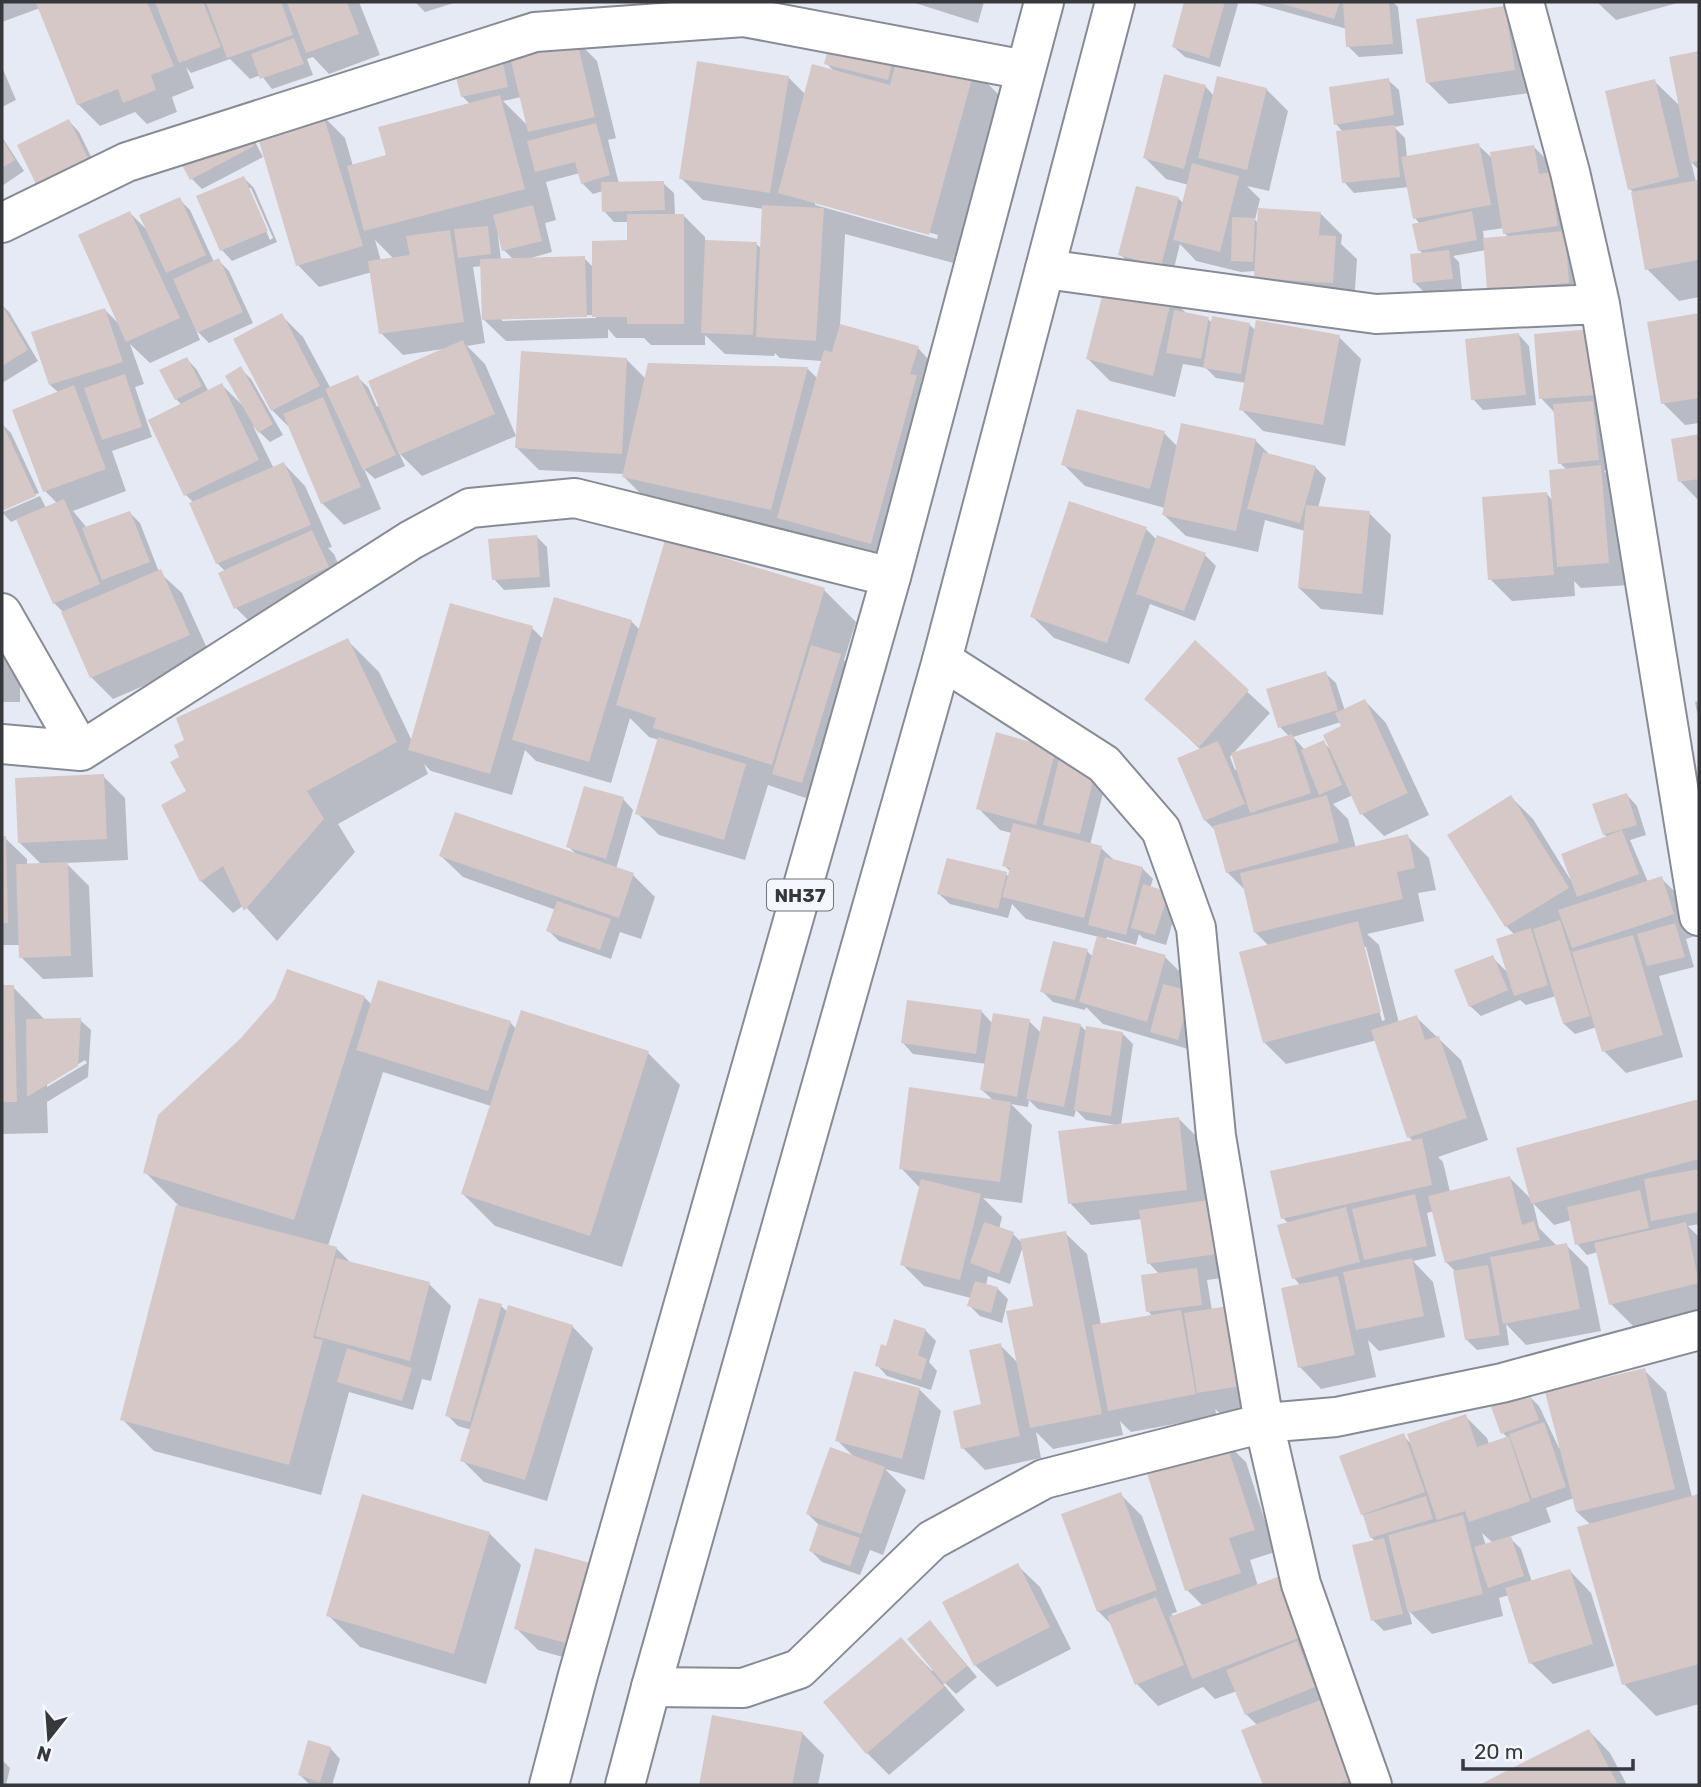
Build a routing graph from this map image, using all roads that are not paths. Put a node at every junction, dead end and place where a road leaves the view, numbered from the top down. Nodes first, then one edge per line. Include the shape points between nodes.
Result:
1 (1044, 2) edge
2 (1115, 2) edge
3 (1524, 2) edge
4 (1025, 70) junction
5 (2, 223) edge
6 (1045, 269) junction
7 (1600, 304) junction
8 (891, 577) junction
9 (2, 613) edge
10 (942, 660) junction
11 (2, 744) edge
12 (81, 751) junction
13 (1699, 916) edge
14 (1699, 1330) edge
15 (1264, 1423) junction
16 (651, 1687) junction
17 (549, 1785) edge
18 (625, 1785) edge
19 (1372, 1785) edge

1 - 4 main road, NH37
2 - 6 main road
3 - 7 main road
4 - 5 main road via 744,17 535,32 127,162
4 - 8 main road, NH37
6 - 7 main road via 1376,314
6 - 10 main road
7 - 13 main road
8 - 12 main road via 575,498 470,509 411,540
8 - 17 main road, NH37
9 - 12 main road
10 - 15 main road via 1104,764 1161,830 1196,928 1216,1136
10 - 16 main road
11 - 12 main road
14 - 15 main road via 1502,1383 1336,1417
15 - 16 main road via 1044,1479 932,1540 799,1669 743,1688
15 - 19 main road via 1301,1584
16 - 18 main road

